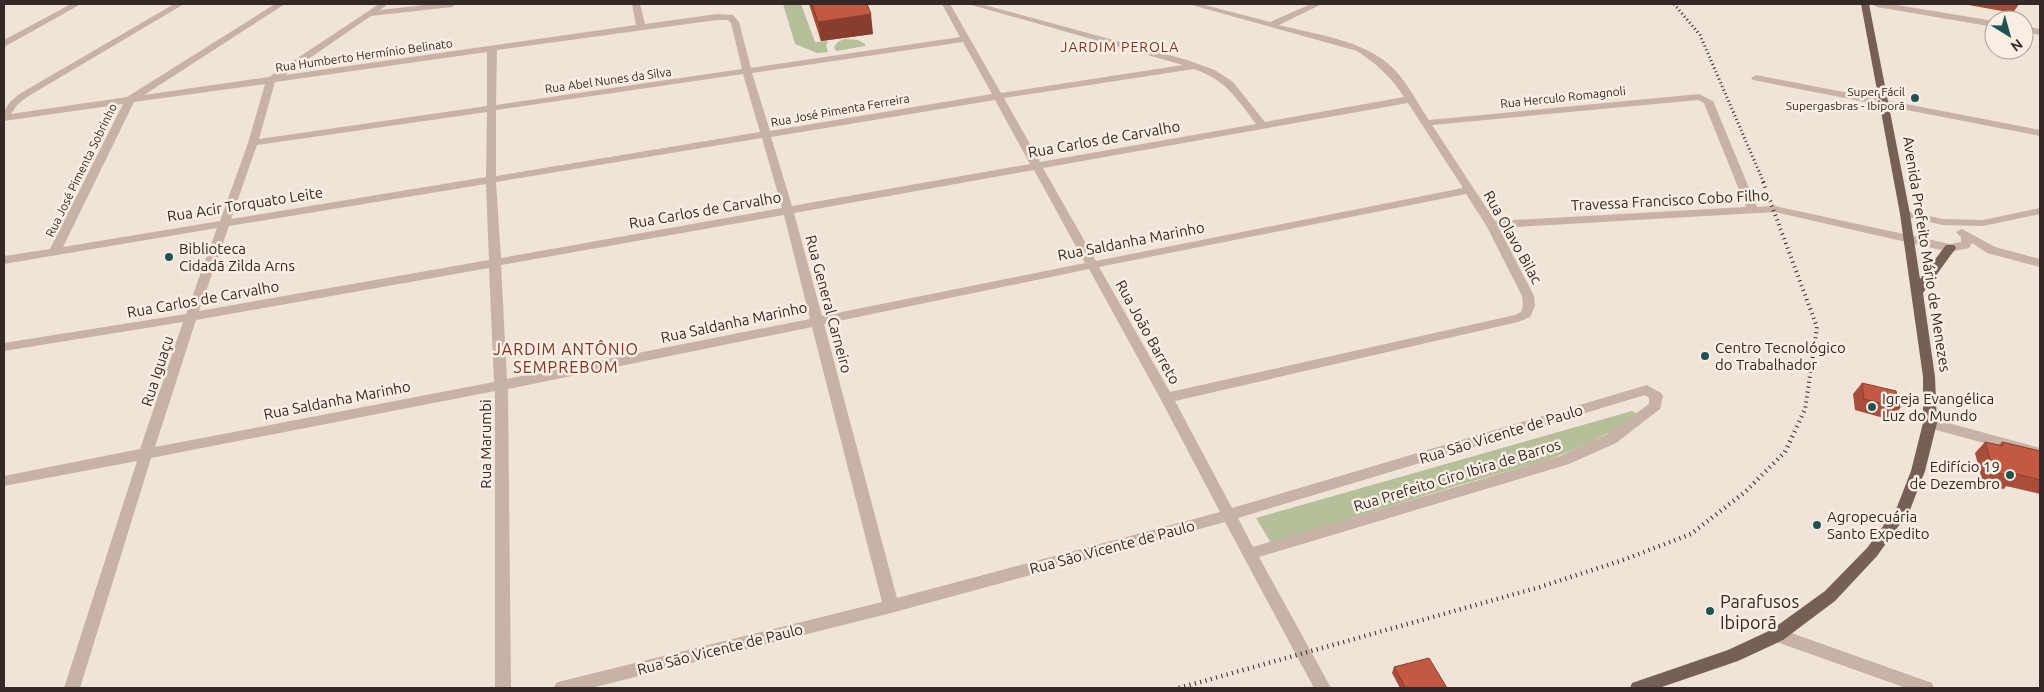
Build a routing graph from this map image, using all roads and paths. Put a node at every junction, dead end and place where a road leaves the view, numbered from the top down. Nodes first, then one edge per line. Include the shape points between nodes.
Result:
1 (77, 4) edge
2 (180, 4) edge
3 (281, 4) edge
4 (384, 4) edge
5 (452, 4) edge
6 (636, 4) edge
7 (946, 4) edge
8 (972, 4) edge
9 (1192, 4) edge
10 (1318, 4) edge
11 (1865, 4) edge
12 (1877, 4) edge
13 (369, 14) junction
14 (727, 16) joint
15 (1984, 22) edge
16 (1271, 25) junction
17 (641, 28) junction
18 (966, 39) junction
19 (4, 44) edge
20 (492, 50) junction
21 (1194, 66) junction
22 (747, 71) junction
23 (1756, 78) dead end
24 (270, 81) junction
25 (999, 96) junction
26 (130, 100) junction
27 (1412, 100) junction
28 (1885, 102) junction
29 (491, 110) junction
30 (4, 118) edge
31 (1427, 123) junction
32 (1263, 126) junction
33 (2040, 132) edge
34 (766, 135) junction
35 (253, 143) junction
36 (1038, 166) junction
37 (491, 181) junction
38 (1470, 190) junction
39 (788, 210) junction
40 (1753, 210) junction
41 (2040, 211) edge
42 (1904, 214) junction
43 (224, 222) junction
44 (1943, 222) junction
45 (1983, 223) junction
46 (1492, 225) junction
47 (1967, 235) junction
48 (1907, 238) junction
49 (1950, 248) junction
50 (55, 251) junction
51 (4, 260) edge
52 (494, 263) junction
53 (2040, 263) edge
54 (1092, 265) junction
55 (1917, 292) junction
56 (191, 317) junction
57 (817, 321) junction
58 (4, 347) edge
59 (500, 385) junction
60 (1656, 396) joint
61 (1166, 398) junction
62 (1930, 423) junction
63 (146, 453) junction
64 (2040, 453) edge
65 (4, 481) edge
66 (1229, 515) junction
67 (1249, 554) junction
68 (891, 606) junction
69 (1777, 635) junction
70 (1320, 685) edge
71 (72, 688) edge
72 (503, 688) edge
73 (562, 688) edge
74 (1638, 688) edge
75 (1926, 688) edge

1 - 19 street
2 - 30 street via 24,95
3 - 26 street, Rua José Pimenta Sobrinho
4 - 13 street
5 - 13 street
6 - 17 street
7 - 18 street, Rua João Barreto
8 - 21 street
9 - 16 street, Rua Olavo Bilac
10 - 16 street
11 - 28 main road, Avenida Prefeito Mário de Menezes
12 - 15 street
13 - 24 street
14 - 17 street, Rua Humberto Hermínio Belinato
14 - 22 street, Rua General Carneiro via 734,22
16 - 27 street, Rua Olavo Bilac via 1360,49 1396,77
17 - 20 street, Rua Humberto Hermínio Belinato
18 - 22 street, Rua Abel Nunes da Silva
18 - 25 street, Rua João Barreto
20 - 24 street, Rua Humberto Hermínio Belinato
20 - 29 street, Rua Marumbi
21 - 25 street, Rua José Pimenta Ferreira
21 - 32 street via 1212,72 1230,84
22 - 29 street, Rua Abel Nunes da Silva
22 - 34 street, Rua General Carneiro
23 - 28 street
24 - 26 street, Rua Humberto Hermínio Belinato
24 - 35 street, Rua Iguaçu
25 - 34 street, Rua José Pimenta Ferreira
25 - 36 street, Rua João Barreto
26 - 30 street, Rua Humberto Hermínio Belinato
26 - 50 street, Rua José Pimenta Sobrinho
27 - 31 street, Rua Olavo Bilac
27 - 32 street, Rua Carlos de Carvalho
28 - 33 street
28 - 42 main road, Avenida Prefeito Mário de Menezes
29 - 35 street, Rua Abel Nunes da Silva
29 - 37 street, Rua Marumbi
31 - 38 street, Rua Olavo Bilac
31 - 40 street, Rua Herculo Romagnoli via 1695,96 1708,101
32 - 36 street, Rua Carlos de Carvalho
34 - 37 street, Rua José Pimenta Ferreira
34 - 39 street, Rua General Carneiro
35 - 43 street, Rua Iguaçu
36 - 39 street, Rua Carlos de Carvalho
36 - 54 street, Rua João Barreto
37 - 43 street, Rua Acir Torquato Leite
37 - 52 street, Rua Marumbi
38 - 46 street, Rua Olavo Bilac
38 - 54 street, Rua Saldanha Marinho
39 - 52 street, Rua Carlos de Carvalho
39 - 57 street, Rua General Carneiro
40 - 46 street, Travessa Francisco Cobo Filho
40 - 48 street, Travessa Francisco Cobo Filho via 1775,209
41 - 45 street
42 - 44 street
42 - 48 main road, Avenida Prefeito Mário de Menezes
43 - 50 street, Rua Acir Torquato Leite
43 - 56 street, Rua Iguaçu
44 - 45 street
44 - 47 street
45 - 47 street
46 - 61 street, Rua Olavo Bilac via 1528,296 1526,314
47 - 49 street via 1965,245
47 - 53 street via 1998,253
48 - 49 street, Travessa Francisco Cobo Filho
48 - 55 main road, Avenida Prefeito Mário de Menezes
49 - 55 main road
50 - 51 street, Rua Acir Torquato Leite
52 - 56 street, Rua Carlos de Carvalho
52 - 59 street, Rua Marumbi
54 - 57 street, Rua Saldanha Marinho
54 - 61 street, Rua João Barreto
55 - 62 main road, Avenida Prefeito Mário de Menezes via 1929,377
56 - 58 street, Rua Carlos de Carvalho
56 - 63 street, Rua Iguaçu
57 - 59 street, Rua Saldanha Marinho
57 - 68 street, Rua General Carneiro
59 - 63 street, Rua Saldanha Marinho
59 - 72 street, Rua Marumbi
60 - 66 street, Rua São Vicente de Paulo via 1648,390
60 - 67 street, Rua Prefeito Ciro Ibira de Barros via 1655,406 1612,439 1564,460
61 - 66 street, Rua João Barreto
62 - 64 street
62 - 69 main road, Avenida Prefeito Mário de Menezes via 1918,471 1903,510 1872,552 1830,596
63 - 65 street, Rua Saldanha Marinho
63 - 71 street, Rua Iguaçu
66 - 67 street, Rua João Barreto
66 - 68 street, Rua São Vicente de Paulo
67 - 70 street, Rua João Barreto
68 - 73 street, Rua São Vicente de Paulo
69 - 74 main road, Avenida Prefeito Mário de Menezes via 1732,656
69 - 75 street

